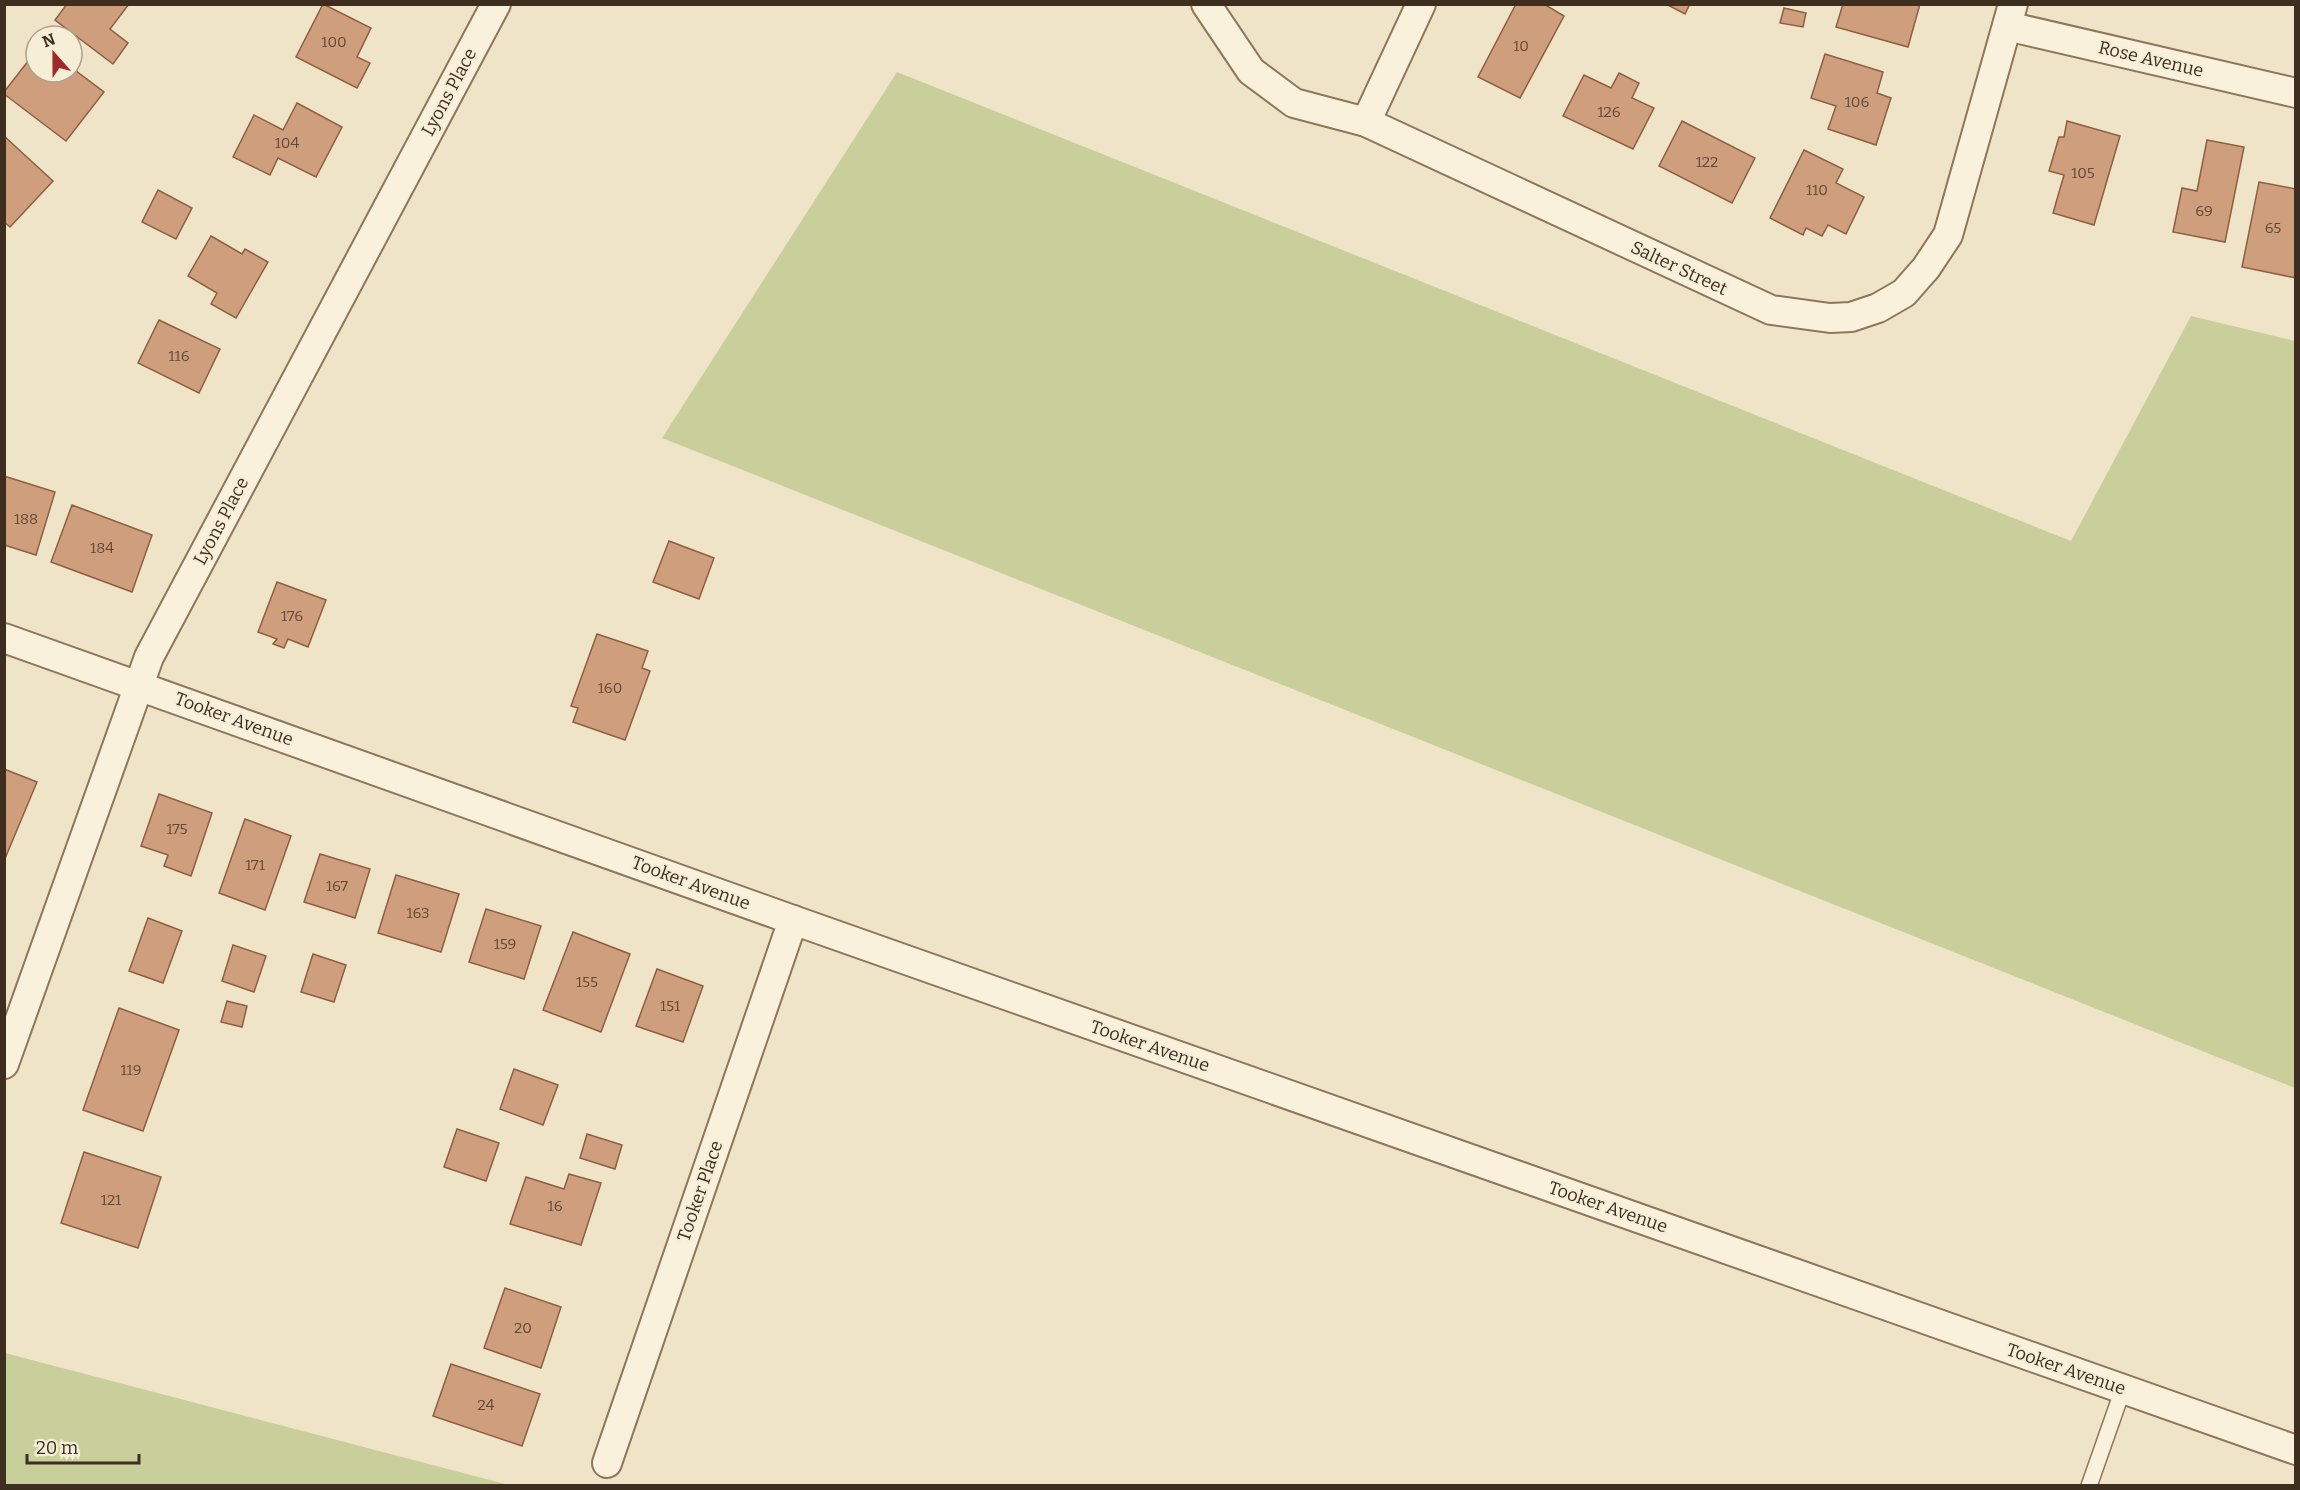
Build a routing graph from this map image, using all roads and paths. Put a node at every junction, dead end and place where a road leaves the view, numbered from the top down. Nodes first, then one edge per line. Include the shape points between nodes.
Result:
1 (496, 4) edge
2 (1206, 4) edge
3 (1421, 4) edge
4 (2010, 15) edge
5 (2295, 93) edge
6 (1366, 122) junction
7 (4, 638) edge
8 (138, 685) junction
9 (793, 920) junction
10 (4, 1064) edge
11 (2122, 1389) junction
12 (2295, 1450) edge
13 (607, 1463) dead end
14 (2089, 1485) edge

1 - 8 street, Lyons Place via 148,657
2 - 6 street, Salter Street via 1251,71 1294,103
3 - 6 street
4 - 5 street, Rose Avenue
4 - 6 street, Salter Street via 1948,235 1904,292 1878,308 1851,317 1771,310
7 - 8 street, Tooker Avenue
8 - 9 street, Tooker Avenue
8 - 10 street, Lyons Place
9 - 11 street, Tooker Avenue
9 - 13 street, Tooker Place
11 - 12 street, Tooker Avenue
11 - 14 lane

